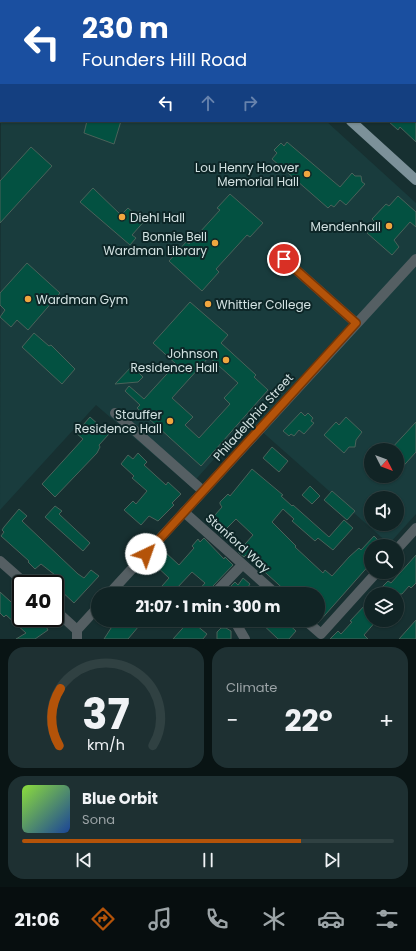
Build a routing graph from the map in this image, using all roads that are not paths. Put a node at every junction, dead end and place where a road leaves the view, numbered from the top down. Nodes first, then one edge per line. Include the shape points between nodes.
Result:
1 (352, 122) edge
2 (416, 180) edge
3 (284, 259) dead end
4 (416, 259) edge
5 (356, 323) junction
6 (115, 413) dead end
7 (203, 491) junction
8 (184, 512) junction
9 (416, 528) edge
10 (404, 541) edge
11 (0, 561) edge
12 (242, 565) junction
13 (16, 575) edge
14 (371, 579) edge
15 (116, 587) edge
16 (221, 587) edge
17 (268, 587) edge
18 (91, 616) edge
19 (64, 620) edge
20 (238, 627) edge
21 (313, 627) edge
22 (77, 634) edge
23 (245, 639) edge

1 - 2 main road
3 - 5 street
4 - 5 street, Philadelphia Street
5 - 7 street, Philadelphia Street
6 - 7 street
7 - 8 street, Philadelphia Street
8 - 12 street, Stanford Way
8 - 15 street, Philadelphia Street
9 - 10 street
11 - 13 street
12 - 16 street
12 - 17 street, Stanford Way
14 - 21 street via 321,634
18 - 22 street
19 - 22 street
20 - 23 street

